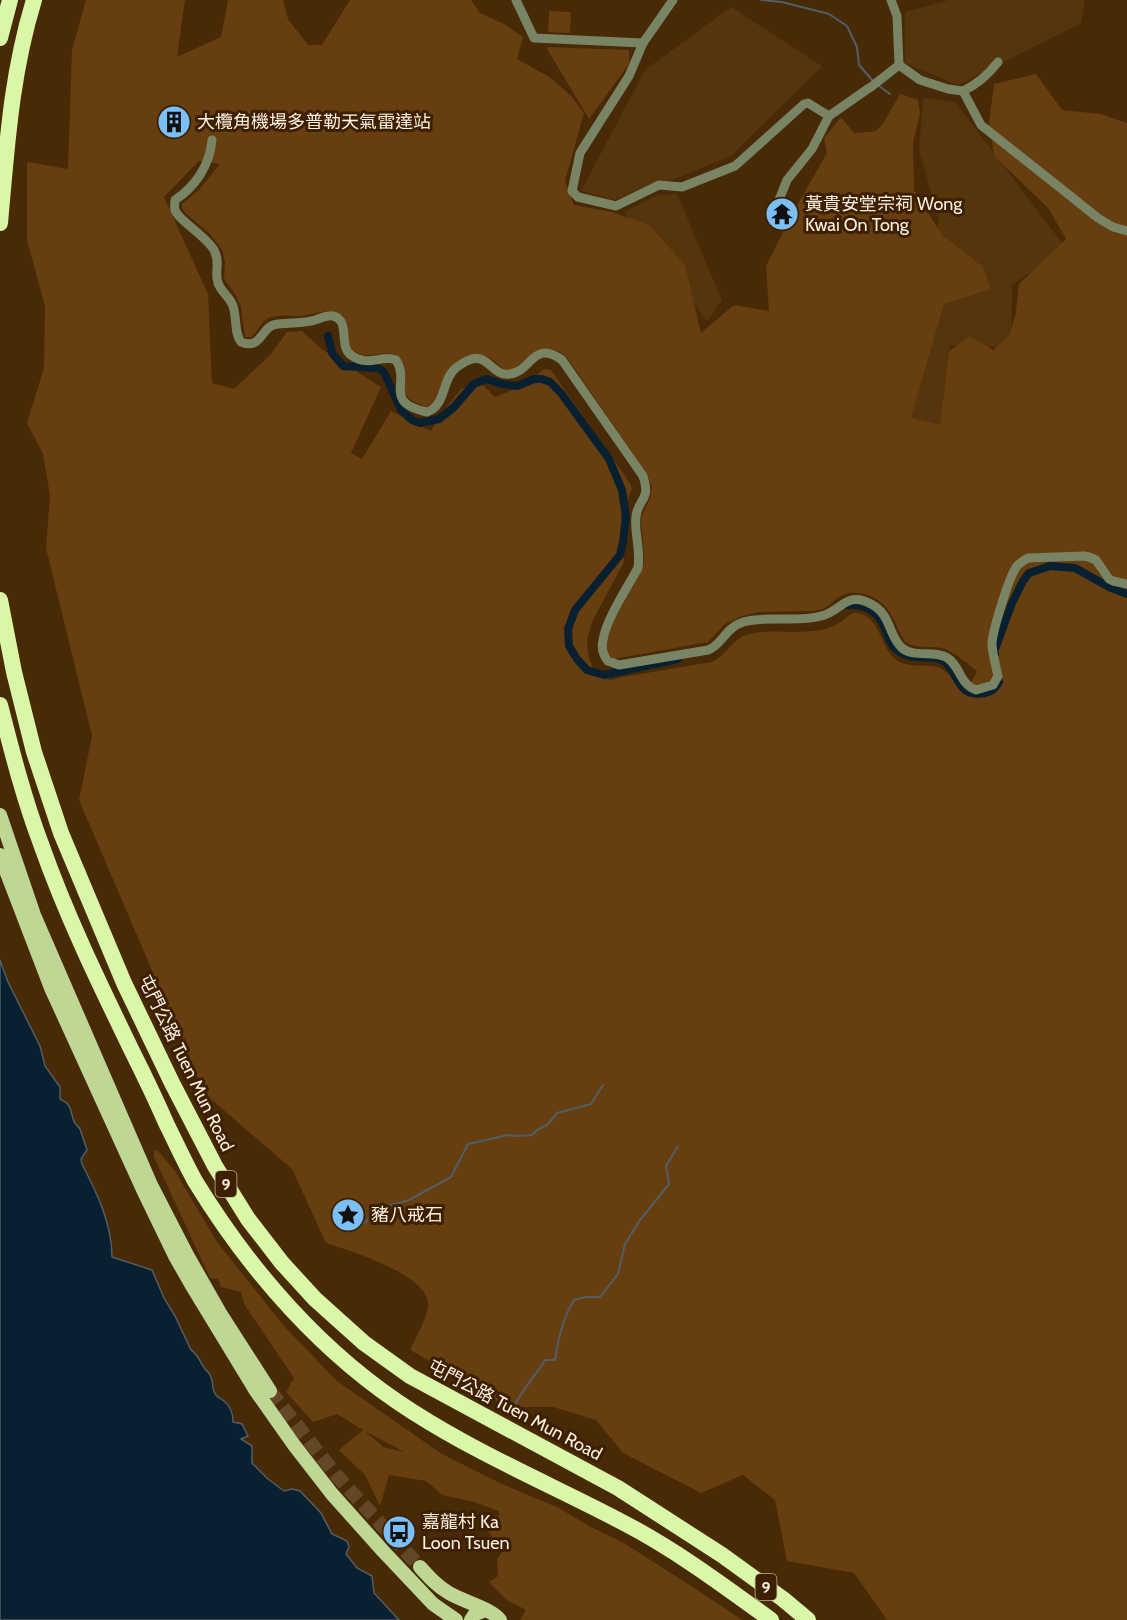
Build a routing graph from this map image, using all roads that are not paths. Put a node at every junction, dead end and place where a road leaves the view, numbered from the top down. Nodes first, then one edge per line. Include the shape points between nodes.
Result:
1 (10, 0) edge
2 (34, 0) edge
3 (516, 0) edge
4 (673, 0) edge
5 (891, 0) edge
6 (0, 38) edge
7 (643, 43) junction
8 (998, 62) dead end
9 (899, 65) junction
10 (963, 91) junction
11 (829, 117) junction
12 (212, 140) dead end
13 (778, 200) dead end
14 (0, 223) edge
15 (1127, 231) edge
16 (1127, 584) edge
17 (0, 600) edge
18 (0, 705) edge
19 (0, 815) edge
20 (0, 855) edge
21 (134, 1157) junction
22 (270, 1391) tunnel mouth
23 (420, 1567) tunnel mouth
24 (486, 1610) junction
25 (456, 1620) edge
26 (471, 1620) edge
27 (500, 1620) edge
28 (771, 1620) edge
29 (808, 1620) edge

1 - 6 highway
2 - 14 highway via 11,98
3 - 7 street via 534,38
4 - 7 street
5 - 9 street via 897,16
7 - 11 street via 629,76 580,153 572,191 578,197 616,206 659,185 682,187 735,166 804,104
8 - 10 street via 979,83
9 - 10 street via 920,80
9 - 11 street
10 - 15 street via 981,125 1098,218
11 - 13 street
12 - 16 street via 205,166 193,186 175,200 175,210 215,253 219,262 218,283 231,301 241,342 256,343 273,324 336,317 343,325 347,351 368,361 396,360 401,372 401,398 427,412 439,403 452,371 468,361 484,360 509,375 541,354 562,360 643,476 647,488 636,516 638,567 602,641 608,662 619,664 708,650 729,629 744,622 813,618 831,613 847,601 858,600 882,612 902,648 948,658 966,685 976,690 993,685 998,676 993,637 1008,583 1022,561 1084,555 1096,560 1109,579
17 - 29 highway, 屯門公路 Tuen Mun Road / 9 via 34,752 61,833 124,983 215,1166 275,1254 315,1299 364,1343 410,1376 618,1488 722,1555
18 - 28 highway, 9 via 41,843 113,1012 196,1181 263,1278 353,1369 412,1412 478,1450 627,1524 711,1576
19 - 21 main road via 34,915
20 - 21 main road via 51,988
21 - 22 main road via 220,1313
21 - 25 main road via 175,1256 281,1427 375,1543 434,1604
23 - 24 main road via 449,1594
24 - 26 main road
24 - 27 main road

